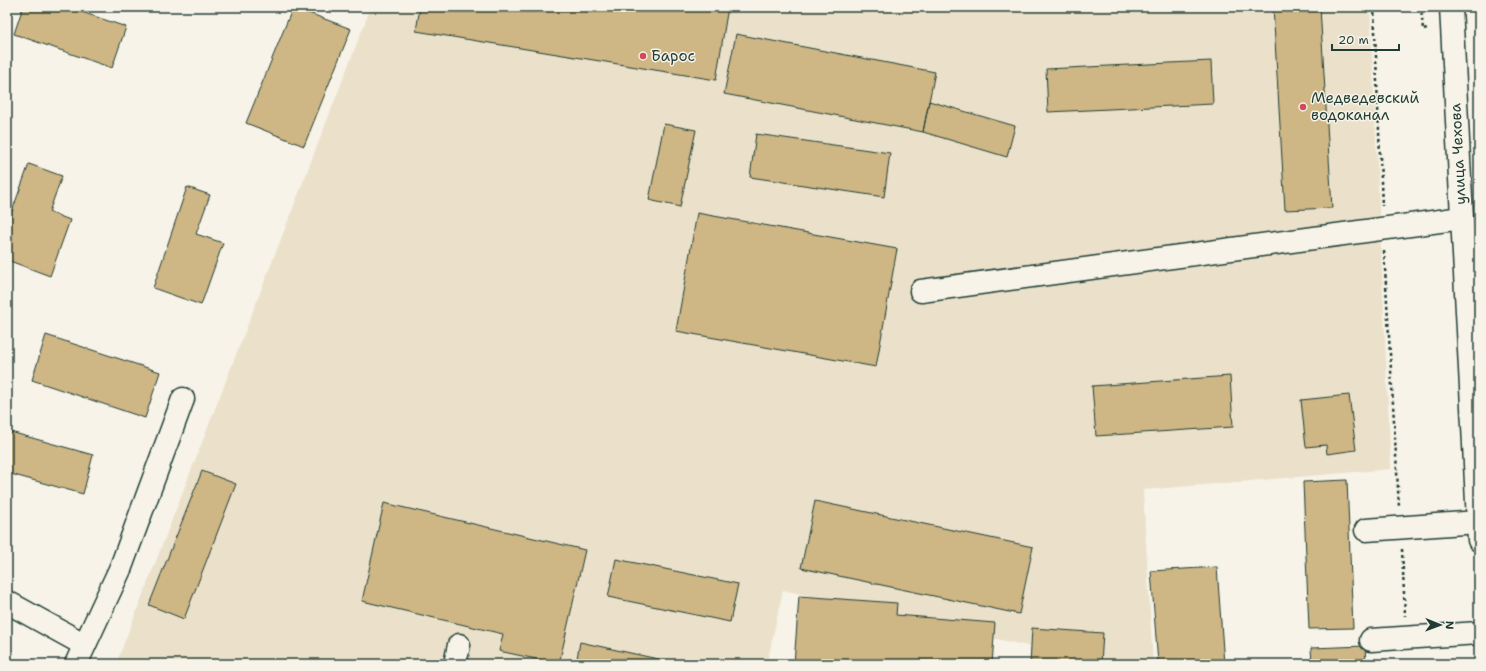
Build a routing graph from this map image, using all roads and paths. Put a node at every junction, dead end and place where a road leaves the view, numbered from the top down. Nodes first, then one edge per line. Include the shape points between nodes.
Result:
1 (1374, 7) edge
2 (1450, 7) edge
3 (1462, 218) junction
4 (1383, 229) junction
5 (921, 291) dead end
6 (1474, 364) edge
7 (183, 399) dead end
8 (1400, 528) junction
9 (1366, 530) dead end
10 (1478, 531) edge
11 (7, 602) edge
12 (1479, 633) edge
13 (1407, 638) junction
14 (1372, 640) dead end
15 (80, 655) edge

1 - 4 path
2 - 3 main road, улица Чехова
3 - 4 main road
3 - 6 main road, улица Чехова
4 - 5 main road
4 - 8 path
6 - 10 main road, улица Чехова
7 - 15 main road via 120,567
8 - 9 main road
8 - 10 main road
8 - 13 path
11 - 15 main road
12 - 13 main road
13 - 14 main road

